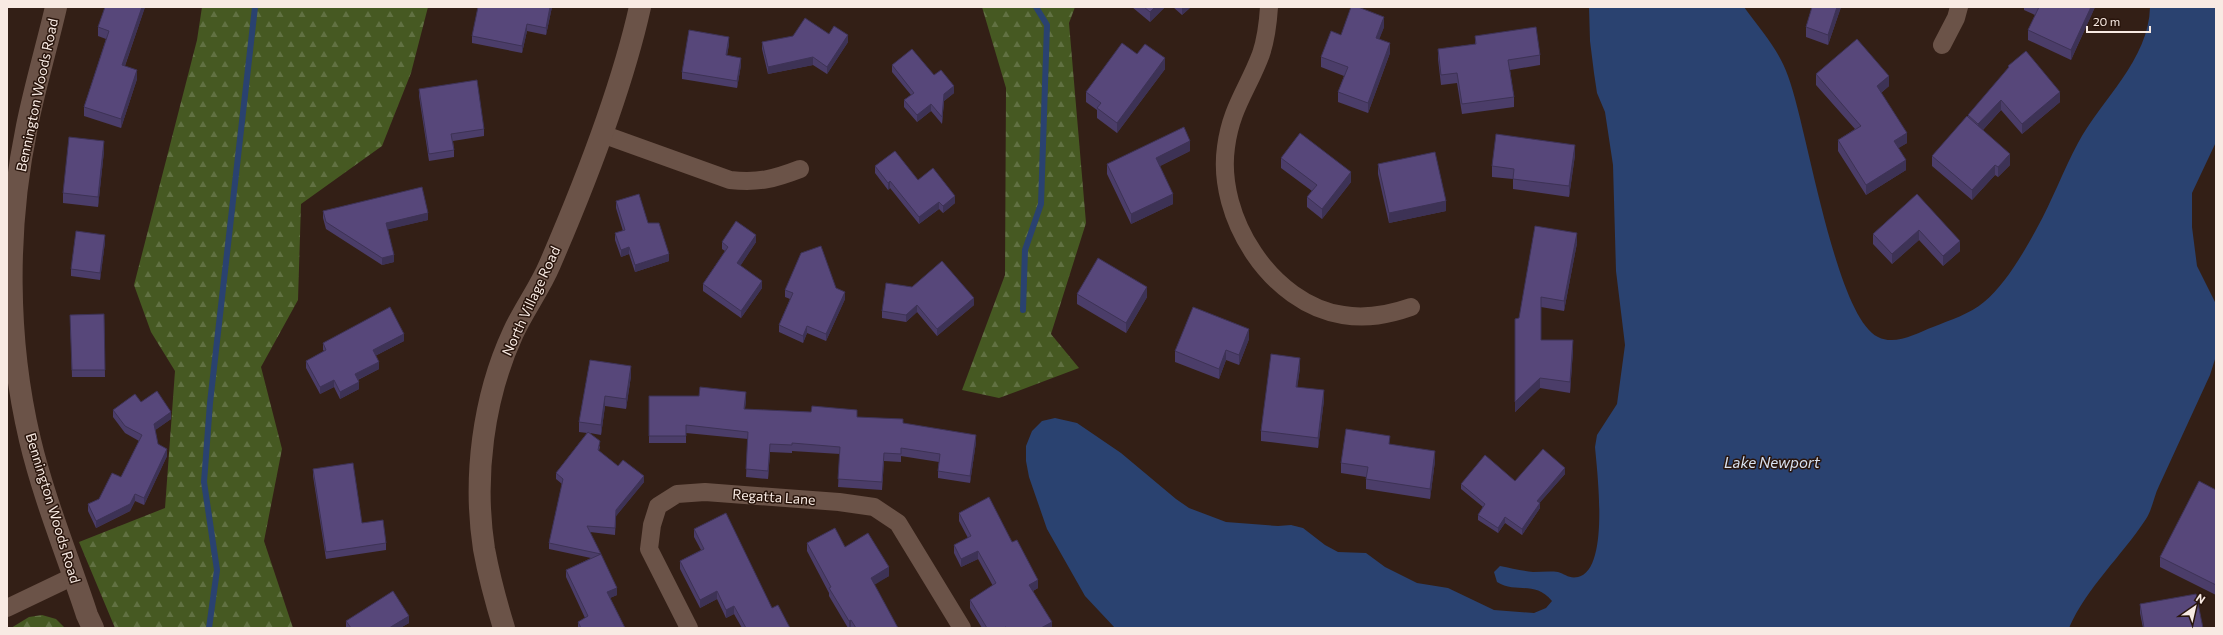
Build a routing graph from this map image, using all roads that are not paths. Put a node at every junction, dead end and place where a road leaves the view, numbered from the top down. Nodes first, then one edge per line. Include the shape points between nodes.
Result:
1 (56, 7) edge
2 (640, 7) edge
3 (1269, 7) edge
4 (1959, 7) edge
5 (1942, 45) dead end
6 (602, 134) junction
7 (800, 169) dead end
8 (1411, 307) dead end
9 (74, 576) junction
10 (7, 608) edge
11 (93, 628) edge
12 (504, 628) edge
13 (689, 628) edge
14 (962, 628) edge

1 - 9 street, Bennington Woods Road via 27,126 18,186 13,250 14,313 18,369 30,439
2 - 6 street, North Village Road via 633,38
3 - 8 street via 1268,27 1261,54 1231,120 1226,148 1225,178 1237,226 1258,260 1277,280 1298,297 1322,310 1364,318 1386,315
4 - 5 street
6 - 7 street via 730,180 773,180
6 - 12 street, North Village Road via 550,266 513,334 497,377 487,417 480,501 484,547 492,590
9 - 10 street
9 - 11 street, Bennington Woods Road
13 - 14 street, Regatta Lane via 649,549 658,506 677,494 705,492 874,507 898,523

